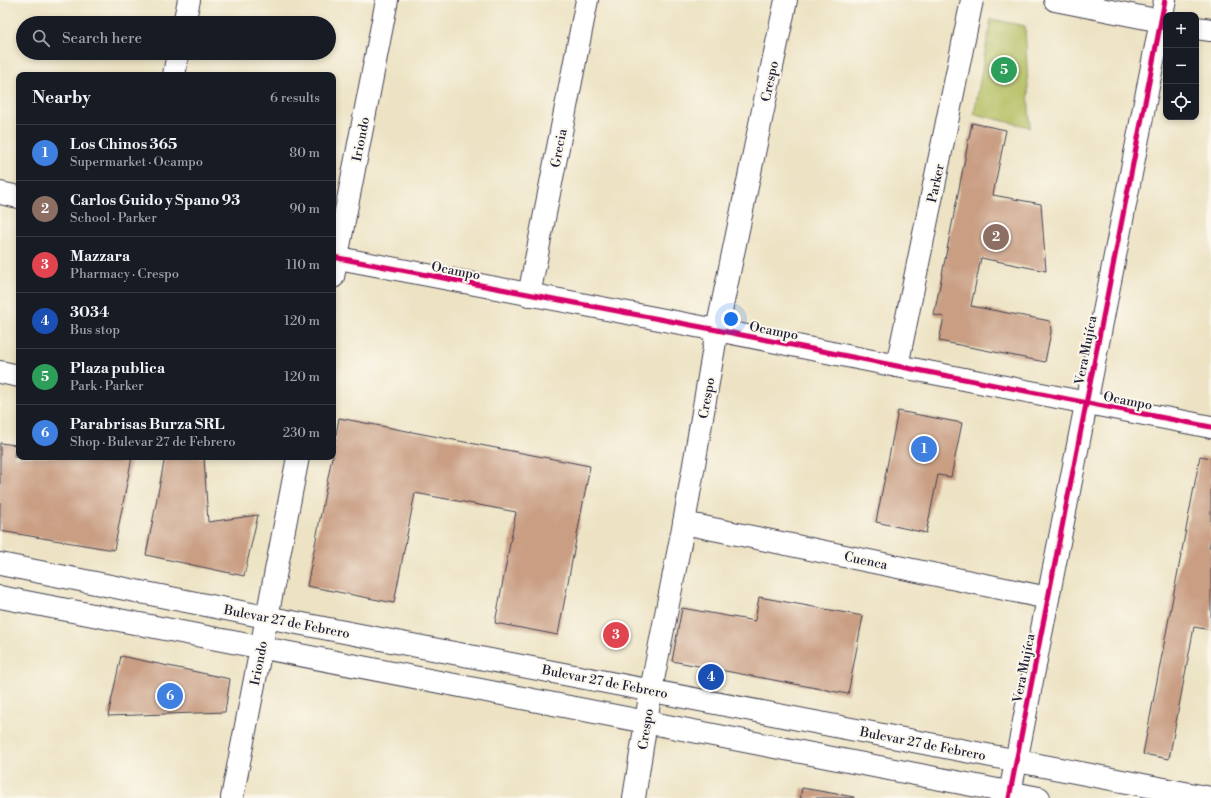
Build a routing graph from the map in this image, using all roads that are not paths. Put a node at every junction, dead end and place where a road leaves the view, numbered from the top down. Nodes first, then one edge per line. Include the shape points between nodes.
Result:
1 (189, 0) edge
2 (387, 0) edge
3 (587, 0) edge
4 (786, 0) edge
5 (972, 0) edge
6 (1055, 0) edge
7 (1165, 0) edge
8 (1164, 12) edge
9 (186, 16) edge
10 (1163, 22) edge
11 (1199, 28) edge
12 (1211, 30) edge
13 (177, 60) edge
14 (175, 72) edge
15 (0, 193) edge
16 (16, 196) edge
17 (336, 254) edge
18 (336, 264) edge
19 (529, 295) junction
20 (717, 330) junction
21 (897, 366) junction
22 (0, 372) edge
23 (16, 375) edge
24 (1086, 403) junction
25 (1211, 427) edge
26 (297, 460) edge
27 (684, 523) junction
28 (0, 564) edge
29 (0, 597) edge
30 (1048, 598) junction
31 (266, 617) junction
32 (261, 647) junction
33 (651, 690) junction
34 (646, 722) junction
35 (1016, 762) junction
36 (1010, 795) edge
37 (232, 798) edge
38 (634, 798) edge
39 (1039, 798) edge
40 (1211, 798) edge

1 - 9 street
2 - 17 street, Iriondo
3 - 19 street, Grecia
4 - 20 street, Crespo
5 - 21 street, Parker
6 - 10 street
7 - 8 street, Vera Mujíca
10 - 24 street, Vera Mujíca
11 - 12 street
13 - 14 street
15 - 16 street
18 - 19 street, Ocampo
19 - 20 street, Ocampo
20 - 21 street, Ocampo
20 - 27 street, Crespo
21 - 24 street, Ocampo
22 - 23 street
24 - 25 street, Ocampo
24 - 30 street, Vera Mujíca
26 - 31 street, Iriondo
27 - 30 street, Cuenca
27 - 33 street, Crespo
28 - 31 street, Bulevar 27 de Febrero
29 - 32 street
30 - 35 street, Vera Mujíca
31 - 32 street, Iriondo
31 - 33 street, Bulevar 27 de Febrero
32 - 34 street
32 - 37 street, Iriondo
33 - 34 street, Crespo
33 - 35 street, Bulevar 27 de Febrero
34 - 36 street
34 - 38 street, Crespo
35 - 36 street, Vera Mujíca
35 - 40 street, Bulevar 27 de Febrero
36 - 39 street

